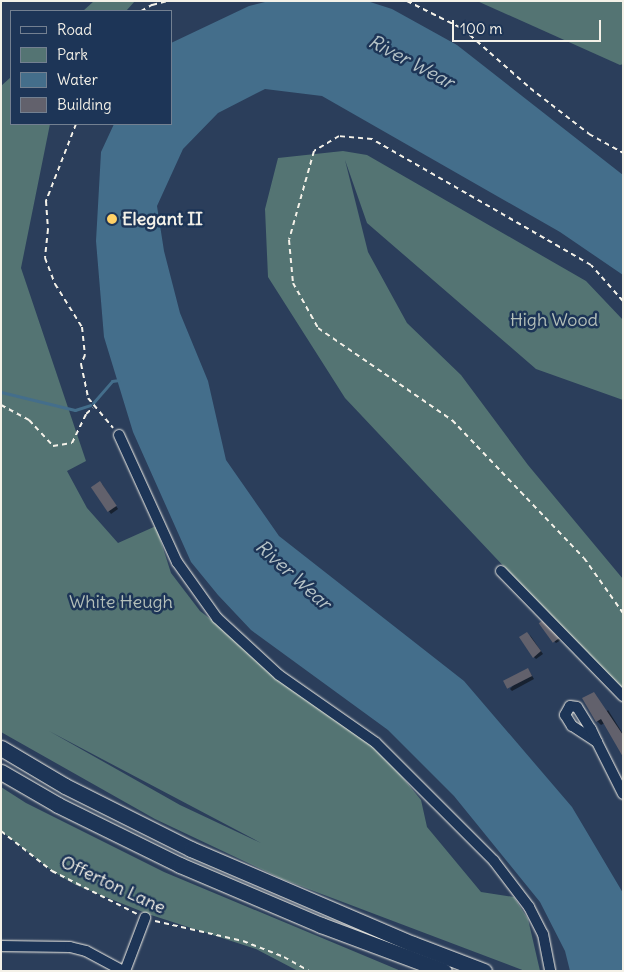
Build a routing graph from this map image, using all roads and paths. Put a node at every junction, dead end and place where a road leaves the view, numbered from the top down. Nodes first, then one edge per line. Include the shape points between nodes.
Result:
1 (168, 1) edge
2 (407, 1) edge
3 (143, 10) edge
4 (76, 125) edge
5 (623, 153) edge
6 (623, 301) edge
7 (1, 405) edge
8 (94, 407) junction
9 (118, 436) joint
10 (501, 571) dead end
11 (623, 613) edge
12 (623, 696) edge
13 (597, 742) dead end
14 (1, 748) edge
15 (1, 772) edge
16 (623, 794) edge
17 (1, 831) edge
18 (145, 918) junction
19 (1, 946) edge
20 (411, 951) junction
21 (124, 971) edge
22 (309, 971) edge
23 (444, 971) edge
24 (484, 971) edge
25 (550, 971) edge

1 - 3 path via 152,4
2 - 5 path via 463,30 589,134
4 - 8 path via 46,201 46,258 55,284 82,327 83,377 88,398
6 - 11 path via 592,265 372,138 339,136 314,151 289,240 293,284 318,328 452,420 584,558
7 - 8 path via 29,420 53,446 72,443 86,414
8 - 9 path
9 - 25 street via 170,548 217,618 279,675 376,743 494,860 529,907 543,934
10 - 12 street
13 - 16 street
14 - 20 highway via 65,786 173,841
15 - 20 highway via 58,806 180,865 321,925
17 - 18 path, Offerton Lane via 52,871
18 - 21 street
18 - 22 path, Offerton Lane via 243,941
19 - 21 street via 70,947 86,951
20 - 23 highway
20 - 24 highway

